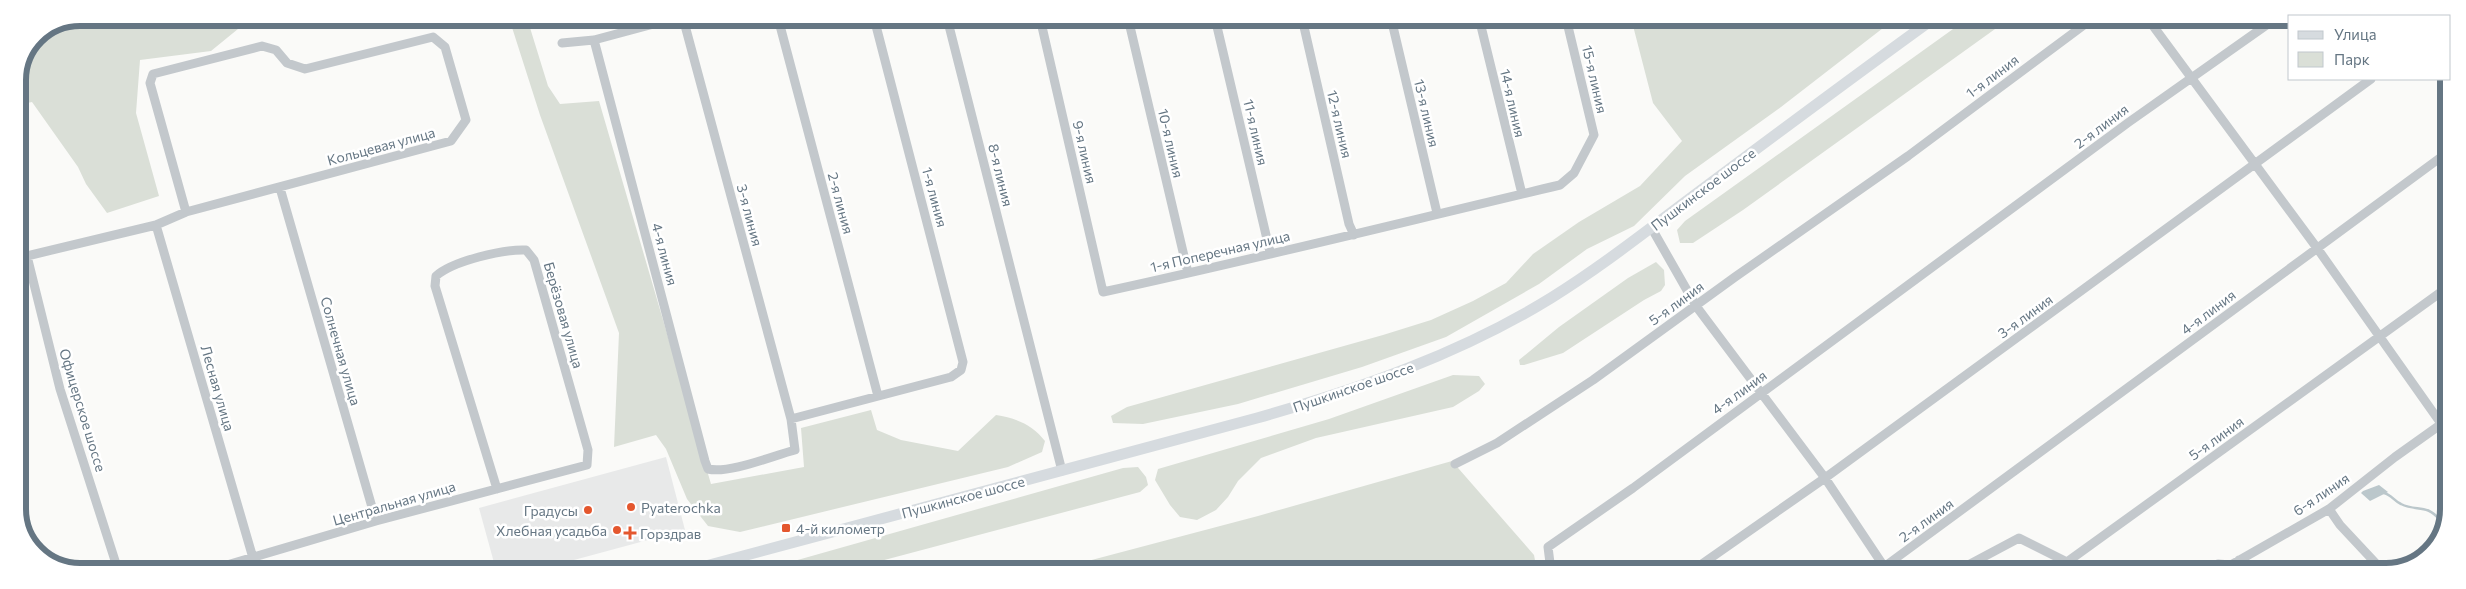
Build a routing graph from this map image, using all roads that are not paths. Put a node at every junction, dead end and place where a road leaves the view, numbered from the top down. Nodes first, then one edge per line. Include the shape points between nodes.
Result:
1 (646, 26) edge
2 (685, 26) edge
3 (780, 26) edge
4 (876, 26) edge
5 (949, 26) edge
6 (1042, 26) edge
7 (1130, 26) edge
8 (1217, 26) edge
9 (1304, 26) edge
10 (1393, 26) edge
11 (1481, 26) edge
12 (1568, 26) edge
13 (1923, 26) edge
14 (2083, 26) edge
15 (2153, 26) edge
16 (2265, 26) edge
17 (594, 40) junction
18 (562, 43) dead end
19 (2192, 77) junction
20 (2370, 80) edge
21 (1590, 146) joint
22 (1908, 156) joint
23 (2440, 158) edge
24 (2255, 164) junction
25 (280, 188) junction
26 (1522, 194) junction
27 (186, 212) junction
28 (1437, 213) junction
29 (156, 225) junction
30 (1651, 227) junction
31 (1354, 235) junction
32 (2317, 248) junction
33 (1270, 252) junction
34 (27, 256) joint
35 (1946, 258) joint
36 (1188, 273) junction
37 (1103, 292) joint
38 (2440, 293) edge
39 (1696, 306) junction
40 (2380, 336) junction
41 (1762, 392) junction
42 (878, 396) junction
43 (2440, 417) edge
44 (790, 419) junction
45 (2440, 429) edge
46 (1454, 464) dead end
47 (587, 465) joint
48 (714, 471) joint
49 (1062, 471) junction
50 (1825, 478) junction
51 (497, 489) junction
52 (1984, 495) joint
53 (2329, 509) junction
54 (376, 521) junction
55 (253, 558) junction
56 (116, 563) edge
57 (235, 563) edge
58 (717, 563) edge
59 (1550, 563) edge
60 (1703, 563) edge
61 (1882, 563) edge
62 (1894, 563) edge
63 (1972, 563) edge
64 (2236, 563) edge
65 (2375, 563) edge

1 - 17 street
2 - 44 street, 3-я линия
3 - 42 street, 2-я линия
4 - 42 street, 1-я линия via 964,362 961,370 950,377
5 - 49 street, 8-я линия
6 - 37 street, 9-я линия
7 - 36 street, 10-я линия
8 - 33 street, 11-я линия
9 - 31 street, 12-я линия
10 - 28 street, 13-я линия
11 - 26 street, 14-я линия
12 - 21 street, 15-я линия via 1594,135
13 - 30 main road, Пушкинское шоссе
14 - 22 street, 1-я линия
15 - 19 street
16 - 19 street, 2-я линия
17 - 18 street
17 - 48 street, 4-я линия via 705,461 708,469
19 - 24 street
19 - 35 street, 2-я линия
20 - 24 street, 3-я линия
21 - 26 street, 1-я Поперечная улица via 1574,174 1560,186
22 - 39 street, 5-я линия
23 - 32 street, 4-я линия
24 - 32 street
24 - 50 street, 3-я линия
25 - 27 street, Кольцевая улица
25 - 27 street, Кольцевая улица via 452,141 466,120 445,47 433,37 305,69 287,64 276,50 262,46 153,74 150,83
25 - 54 street, Солнечная улица
26 - 28 street, 1-я Поперечная улица
27 - 29 street, Кольцевая улица
28 - 31 street, 1-я Поперечная улица
29 - 34 street, Кольцевая улица
29 - 55 street, Лесная улица
30 - 39 street
30 - 49 main road, Пушкинское шоссе via 1551,298 1474,339 1387,378 1276,413
31 - 33 street, 1-я Поперечная улица
32 - 40 street
32 - 52 street, 4-я линия
33 - 36 street, 1-я Поперечная улица
34 - 56 street, Офицерское шоссе via 60,389
35 - 41 street, 4-я линия
36 - 37 street, 1-я Поперечная улица
38 - 40 street, 5-я линия
39 - 41 street
39 - 46 street, 5-я линия via 1546,413
40 - 43 street
40 - 63 street, 5-я линия via 2067,562 2020,538
41 - 50 street
41 - 59 street, 4-я линия via 1548,547
42 - 44 street
44 - 48 street, 3-я линия via 794,450
45 - 53 street, 6-я линия via 2395,457
47 - 51 street, Центральная улица
47 - 51 street, Берёзовая улица via 588,450 534,260 526,250 512,250 445,268 436,276 435,286
49 - 58 main road, Пушкинское шоссе
50 - 60 street, 3-я линия
50 - 61 street
51 - 54 street, Центральная улица
52 - 62 street, 2-я линия
53 - 64 street, 6-я линия
53 - 65 street
54 - 55 street, Центральная улица
55 - 57 street, Центральная улица

